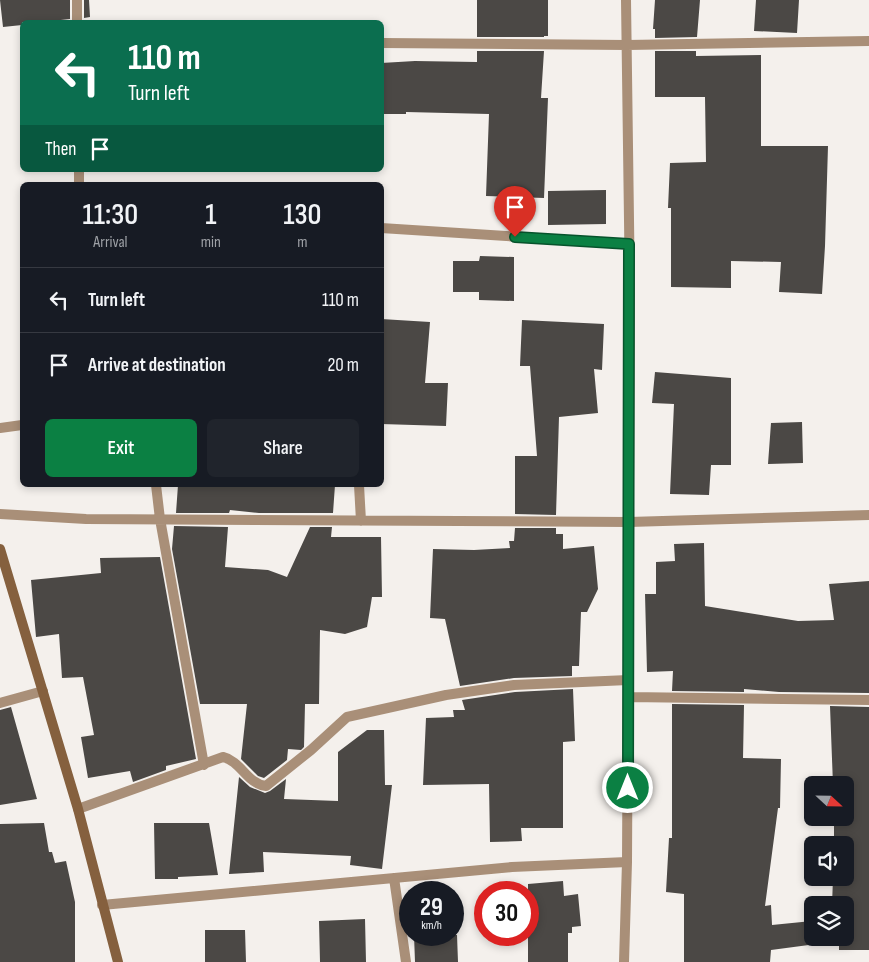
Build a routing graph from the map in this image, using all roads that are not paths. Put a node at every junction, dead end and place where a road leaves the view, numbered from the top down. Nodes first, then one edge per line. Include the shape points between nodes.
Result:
1 (77, 0) edge
2 (626, 0) edge
3 (76, 20) edge
4 (869, 41) edge
5 (384, 43) edge
6 (627, 44) junction
7 (384, 228) edge
8 (629, 244) junction
9 (20, 425) edge
10 (0, 428) edge
11 (156, 487) edge
12 (359, 487) edge
13 (0, 514) edge
14 (869, 515) edge
15 (160, 518) junction
16 (361, 521) junction
17 (629, 522) junction
18 (0, 549) edge
19 (628, 680) junction
20 (42, 691) junction
21 (628, 697) junction
22 (869, 700) edge
23 (0, 703) edge
24 (204, 764) junction
25 (78, 808) junction
26 (627, 862) junction
27 (394, 878) junction
28 (102, 905) junction
29 (118, 962) edge
30 (406, 962) edge
31 (624, 962) edge

1 - 3 street
2 - 6 street
4 - 6 street
5 - 6 street
6 - 8 street
7 - 8 street
8 - 17 street
9 - 10 street
11 - 15 street
12 - 16 street
13 - 15 street via 86,519
14 - 17 street
15 - 16 street
15 - 24 street
16 - 17 street
17 - 19 street
18 - 20 street
19 - 21 street
19 - 24 street via 514,685 446,695 347,718 266,786 254,783 230,759 223,757
20 - 23 street
20 - 25 street
21 - 22 street
21 - 26 street
24 - 25 street
25 - 28 street
26 - 27 street via 512,867
26 - 31 street
27 - 28 street
27 - 30 street
28 - 29 street

